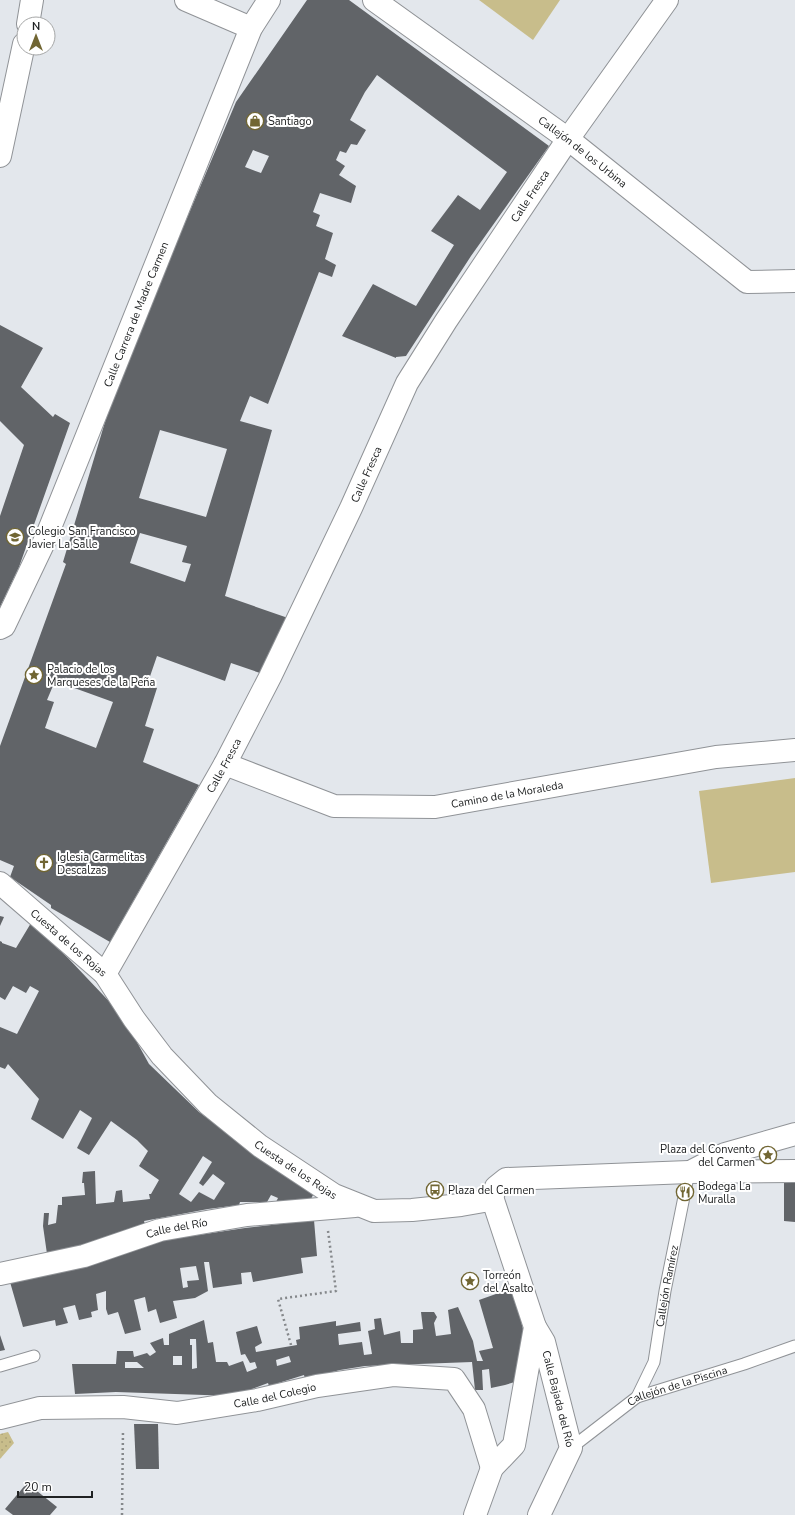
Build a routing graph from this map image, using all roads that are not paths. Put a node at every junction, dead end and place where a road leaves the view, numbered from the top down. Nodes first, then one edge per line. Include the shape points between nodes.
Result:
1 (32, 0) edge
2 (186, 0) edge
3 (269, 0) edge
4 (374, 0) edge
5 (667, 0) edge
6 (29, 16) edge
7 (251, 28) junction
8 (21, 56) edge
9 (568, 139) junction
10 (0, 156) edge
11 (795, 281) edge
12 (0, 628) edge
13 (795, 750) edge
14 (225, 764) junction
15 (0, 883) edge
16 (105, 974) junction
17 (795, 1134) edge
18 (795, 1171) edge
19 (689, 1172) junction
20 (492, 1197) junction
21 (359, 1205) junction
22 (0, 1274) edge
23 (535, 1327) junction
24 (795, 1346) edge
25 (34, 1356) dead end
26 (0, 1366) edge
27 (637, 1397) junction
28 (0, 1418) edge
29 (571, 1448) junction
30 (492, 1468) junction
31 (475, 1515) edge
32 (539, 1515) edge

1 - 6 street
2 - 7 street
3 - 7 street, Calle Carrera de Madre Carmen
4 - 9 street, Callejón de los Urbina
5 - 9 street, Calle Fresca
7 - 12 street, Calle Carrera de Madre Carmen via 45,540 4,626
8 - 10 street
9 - 11 street, Callejón de los Urbina via 747,282
9 - 14 street, Calle Fresca via 446,321 407,384 348,515
13 - 14 street, Camino de la Moraleda via 716,757 435,807 334,806
14 - 16 street, Calle Fresca
15 - 16 street, Cuesta de los Rojas
16 - 21 street, Cuesta de los Rojas via 162,1056 208,1104 260,1146 334,1195
17 - 19 street via 725,1154
18 - 19 street
19 - 20 street via 506,1179 496,1187
19 - 27 lane, Callejón Ramírez via 665,1291 654,1362
20 - 21 street, Cuesta de los Rojas via 475,1203 412,1210 374,1211
20 - 23 street, Calle Bajada del Río
21 - 22 street, Calle del Río via 247,1215 160,1230 84,1256
23 - 29 street, Calle Bajada del Río via 544,1342
23 - 30 street via 514,1445
24 - 27 lane, Callejón de la Piscina
25 - 26 lane
27 - 29 lane, Callejón de la Piscina
28 - 30 street, Calle del Colegio via 40,1408 123,1407 177,1413 257,1400 317,1386 394,1375 454,1379 474,1409
29 - 32 street, Calle Bajada del Río
30 - 31 street

